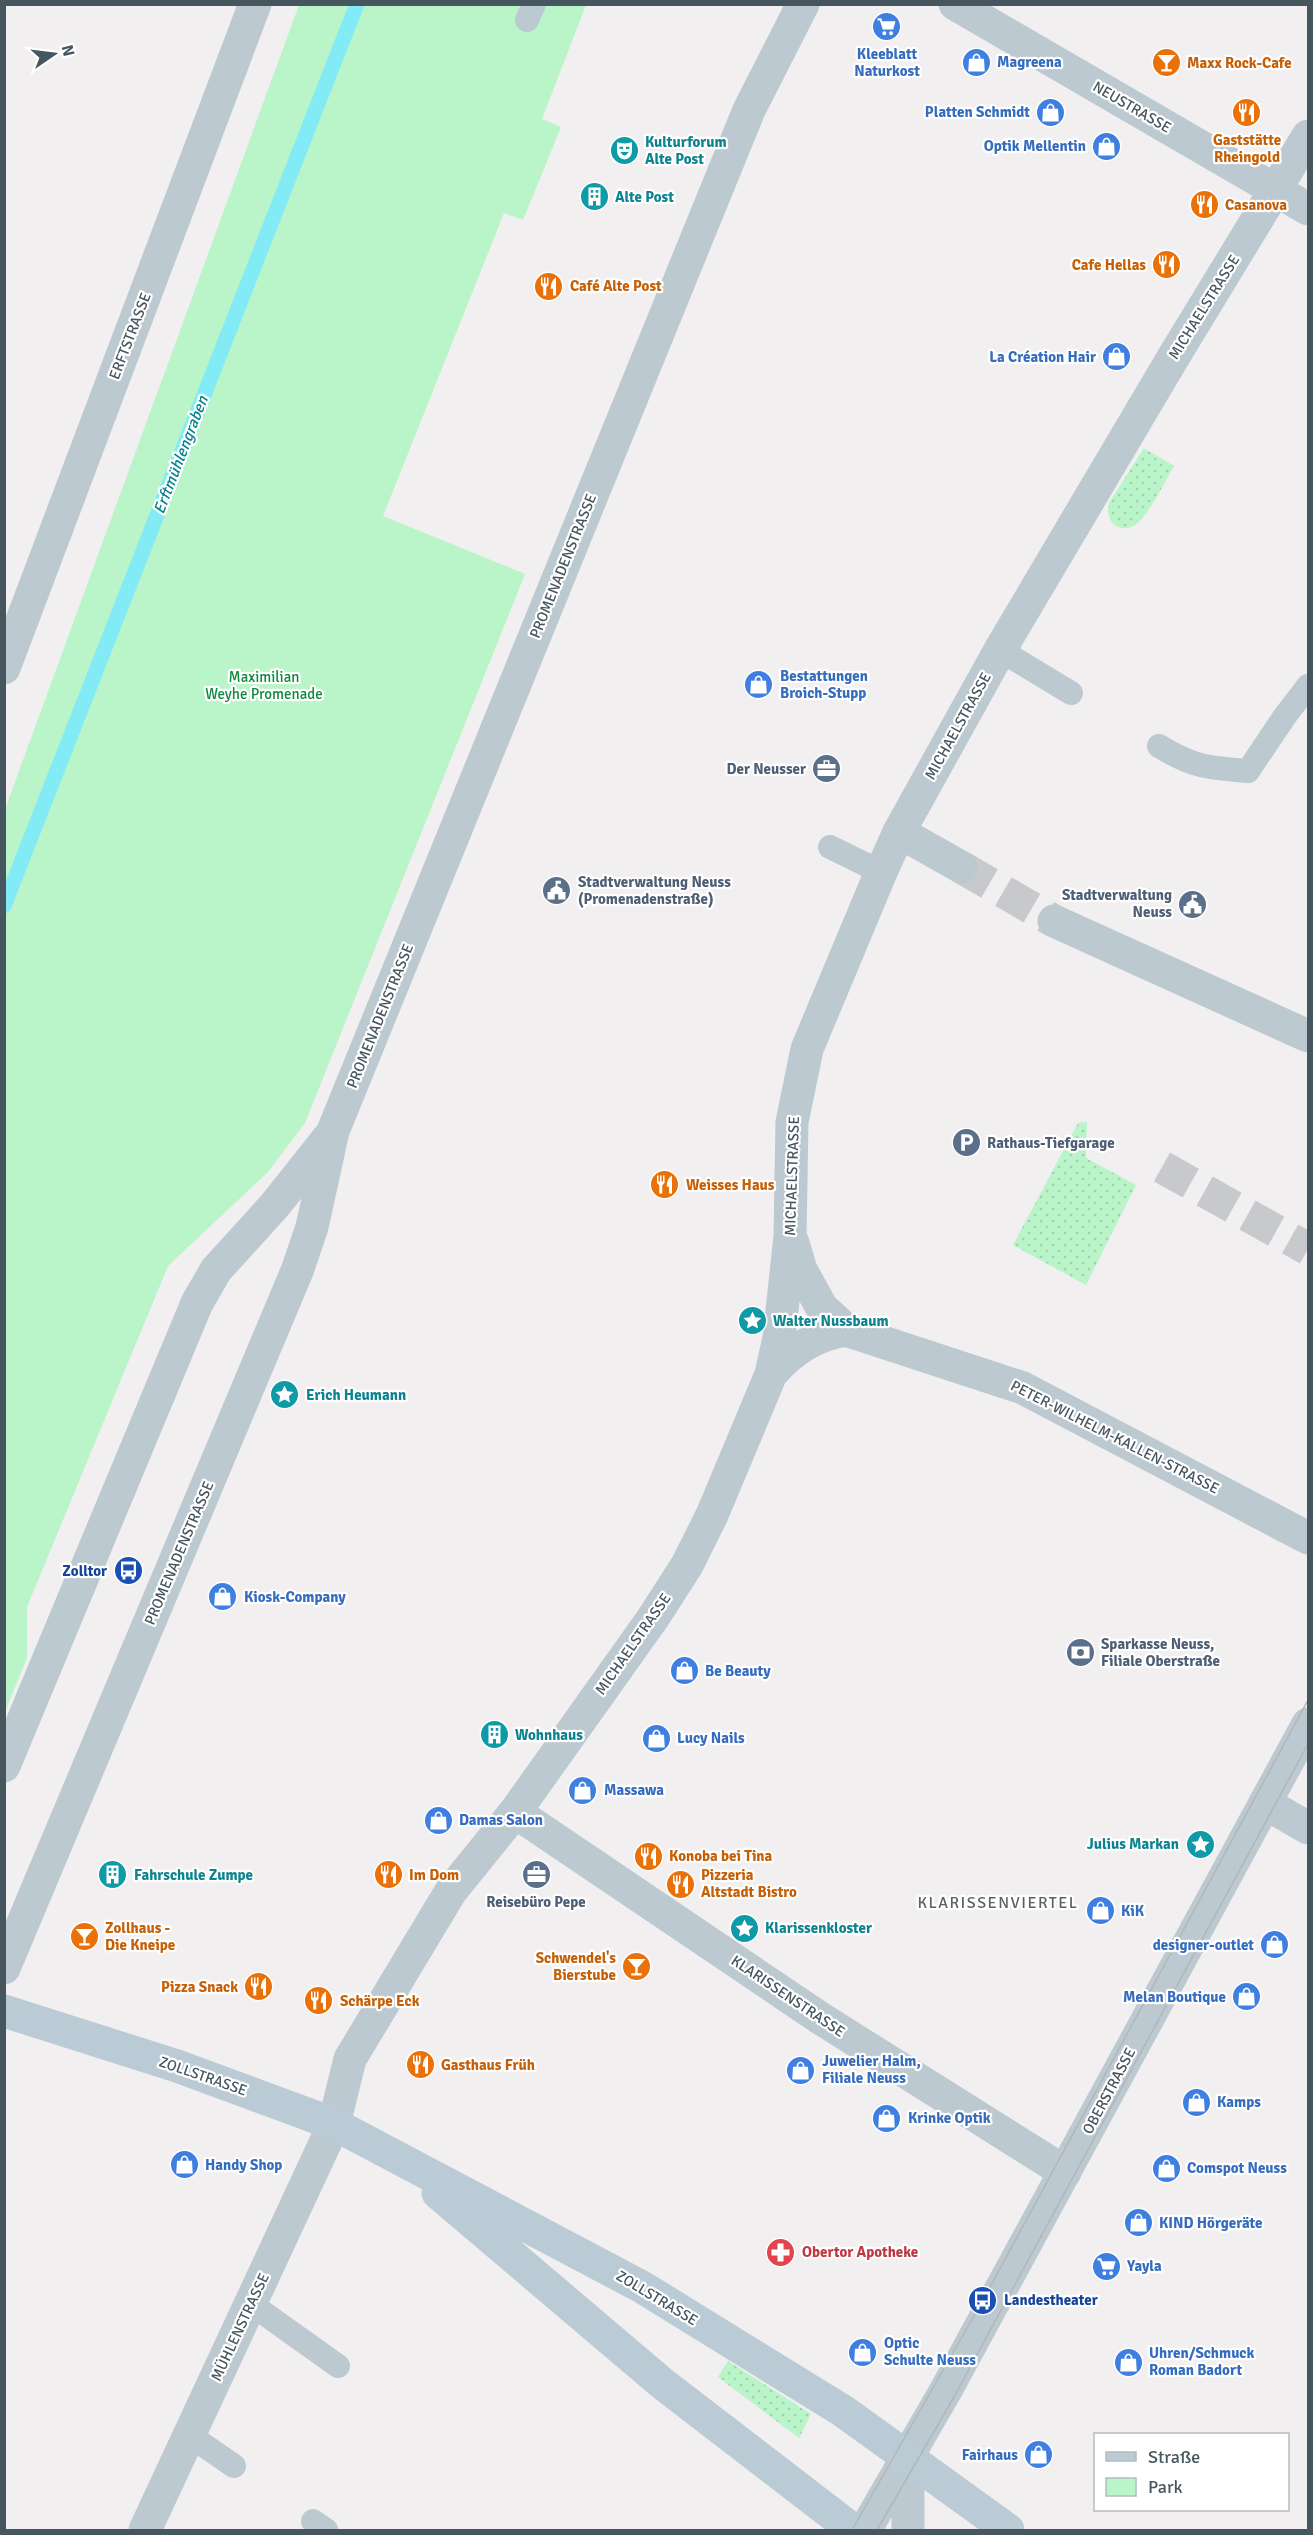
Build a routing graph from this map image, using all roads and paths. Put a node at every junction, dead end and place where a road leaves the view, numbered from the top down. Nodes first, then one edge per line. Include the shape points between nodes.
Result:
1 (255, 4) edge
2 (803, 4) edge
3 (956, 4) edge
4 (1308, 136) edge
5 (1277, 190) junction
6 (1308, 209) edge
7 (1000, 650) junction
8 (4, 668) edge
9 (1308, 686) edge
10 (1071, 693) dead end
11 (1159, 746) dead end
12 (899, 832) junction
13 (830, 847) dead end
14 (962, 867) tunnel mouth
15 (880, 872) junction
16 (1054, 921) tunnel mouth
17 (1308, 1036) edge
18 (333, 1131) junction
19 (790, 1236) junction
20 (846, 1330) junction
21 (771, 1374) junction
22 (1308, 1538) edge
23 (1308, 1724) edge
24 (4, 1766) edge
25 (1265, 1803) junction
26 (515, 1812) junction
27 (1308, 1828) edge
28 (4, 1968) edge
29 (7, 2018) edge
30 (334, 2124) junction
31 (396, 2156) junction
32 (1065, 2172) junction
33 (250, 2304) junction
34 (338, 2366) dead end
35 (189, 2435) junction
36 (908, 2457) junction
37 (234, 2466) dead end
38 (145, 2530) edge
39 (853, 2530) edge
40 (865, 2530) edge
41 (908, 2530) edge
42 (1008, 2530) edge

1 - 8 street, ERFTSTRASSE
2 - 18 street, PROMENADENSTRASSE via 749,110
3 - 5 street, NEUSTRASSE
4 - 5 street, MICHAELSTRASSE
5 - 6 street, NEUSTRASSE
5 - 7 street, MICHAELSTRASSE
7 - 10 lane
7 - 12 street, MICHAELSTRASSE
9 - 11 lane via 1248,771 1205,768 1185,762
12 - 14 street
12 - 15 street, MICHAELSTRASSE
13 - 15 lane
15 - 19 street, MICHAELSTRASSE via 807,1049 798,1083 792,1122
16 - 17 street
18 - 24 street, PROMENADENSTRASSE via 275,1205 216,1270 197,1302
18 - 28 street, PROMENADENSTRASSE via 312,1227 297,1271
19 - 20 street, PETER-WILHELM-KALLEN-STRASSE via 801,1270 822,1308
19 - 21 street, MICHAELSTRASSE via 779,1338
20 - 21 street via 800,1347
20 - 22 street, PETER-WILHELM-KALLEN-STRASSE via 1023,1388
21 - 26 street, MICHAELSTRASSE via 739,1455 687,1565
23 - 25 street, OBERSTRASSE
25 - 27 street
25 - 32 street, OBERSTRASSE
26 - 30 street, MICHAELSTRASSE via 452,1892 351,2059
26 - 32 street, KLARISSENSTRASSE via 820,2018
29 - 30 main road, ZOLLSTRASSE via 177,2066
30 - 31 main road, ZOLLSTRASSE
30 - 33 street, MÜHLENSTRASSE
31 - 36 main road, ZOLLSTRASSE via 642,2287
31 - 39 main road, ZOLLSTRASSE via 663,2384
32 - 36 street, OBERSTRASSE
33 - 34 lane
33 - 35 street, MÜHLENSTRASSE
35 - 37 lane
35 - 38 street, MÜHLENSTRASSE
36 - 40 street, OBERSTRASSE
36 - 41 street, OBERSTRASSE
36 - 42 main road, ZOLLSTRASSE

